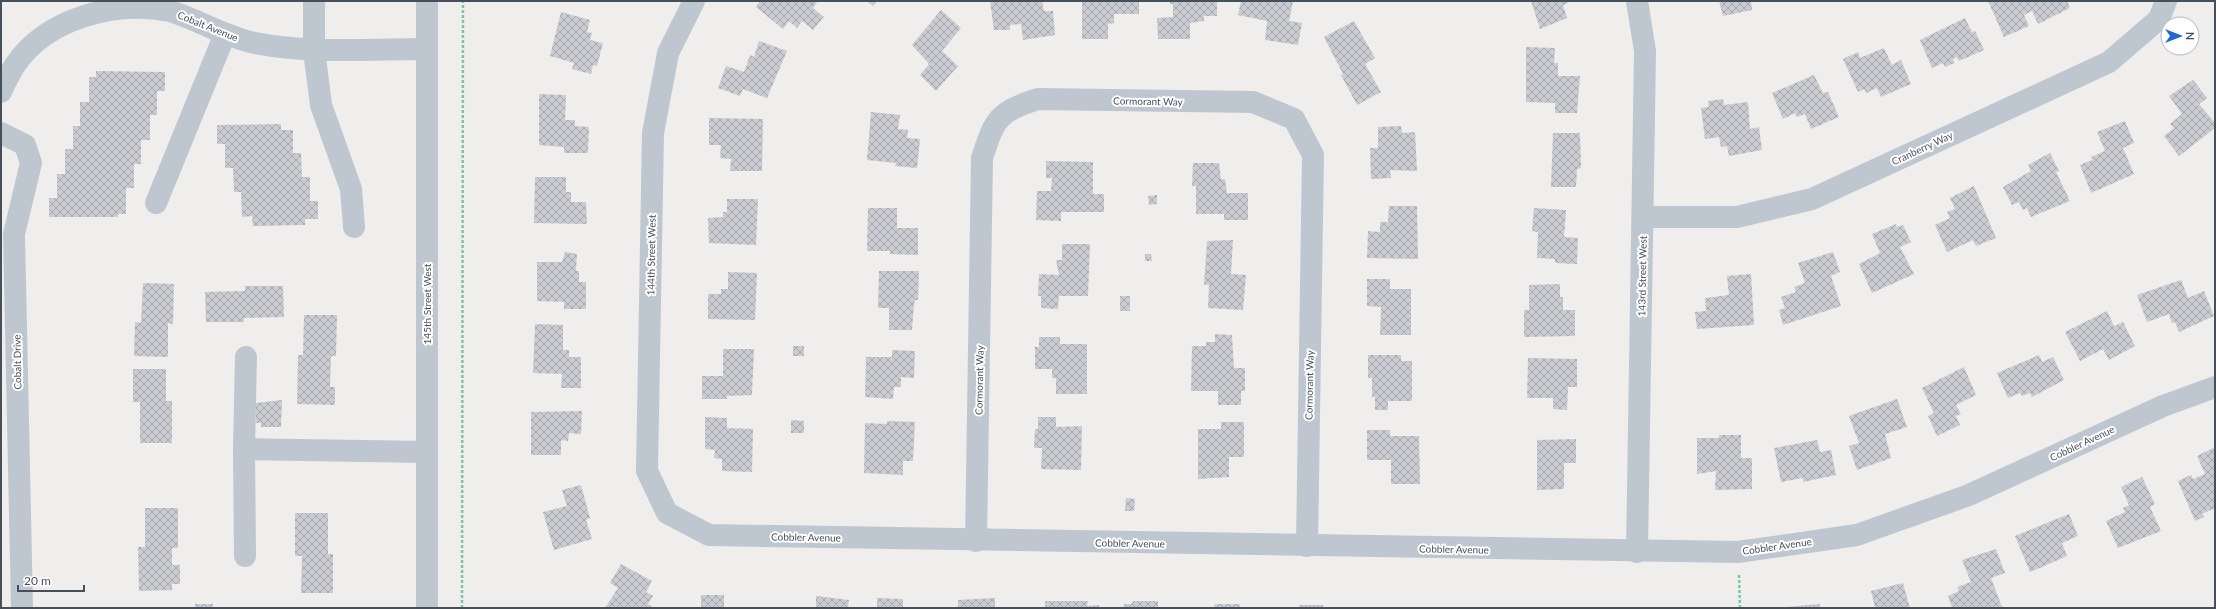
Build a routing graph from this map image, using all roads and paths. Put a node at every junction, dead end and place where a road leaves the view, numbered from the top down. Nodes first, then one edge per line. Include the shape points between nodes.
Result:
1 (314, 1) edge
2 (427, 1) edge
3 (463, 1) edge
4 (694, 1) edge
5 (1637, 1) edge
6 (2166, 1) edge
7 (170, 6) edge
8 (72, 9) edge
9 (225, 34) junction
10 (427, 49) junction
11 (314, 50) junction
12 (1, 92) edge
13 (1, 133) edge
14 (156, 203) dead end
15 (1643, 218) junction
16 (354, 227) dead end
17 (246, 357) dead end
18 (2215, 387) edge
19 (244, 449) junction
20 (427, 452) junction
21 (667, 513) joint
22 (976, 541) junction
23 (1307, 546) junction
24 (1637, 552) junction
25 (1738, 552) junction
26 (245, 556) dead end
27 (22, 608) edge
28 (427, 608) edge
29 (462, 608) edge
30 (1740, 608) edge

1 - 11 street
2 - 10 street, 145th Street West
3 - 29 path
4 - 21 street, 144th Street West via 668,53 653,134 647,470
5 - 15 street, 143rd Street West via 1644,51
6 - 15 street, Cranberry Way via 2158,19 2109,62 1812,199 1737,217
7 - 8 street, Cobalt Avenue
7 - 9 street, Cobalt Avenue
8 - 12 street, Cobalt Avenue via 58,26 35,43 15,65
9 - 11 street, Cobalt Avenue via 253,43
9 - 14 street
10 - 11 street, Cobalt Avenue
10 - 20 street, 145th Street West
11 - 16 street via 321,105 351,189
13 - 27 street, Cobalt Drive via 25,145 31,163 14,234
15 - 24 street, 143rd Street West
17 - 19 street
18 - 25 street, Cobbler Avenue via 2162,406 1969,495 1857,535
19 - 20 street
19 - 26 street
20 - 28 street, 145th Street West
21 - 22 street, Cobbler Avenue via 709,535
22 - 23 street, Cobbler Avenue
22 - 23 street, Cormorant Way via 982,158 992,126 1012,108 1038,99 1253,102 1294,119 1313,155
23 - 24 street, Cobbler Avenue
24 - 25 street, Cobbler Avenue
25 - 30 path

